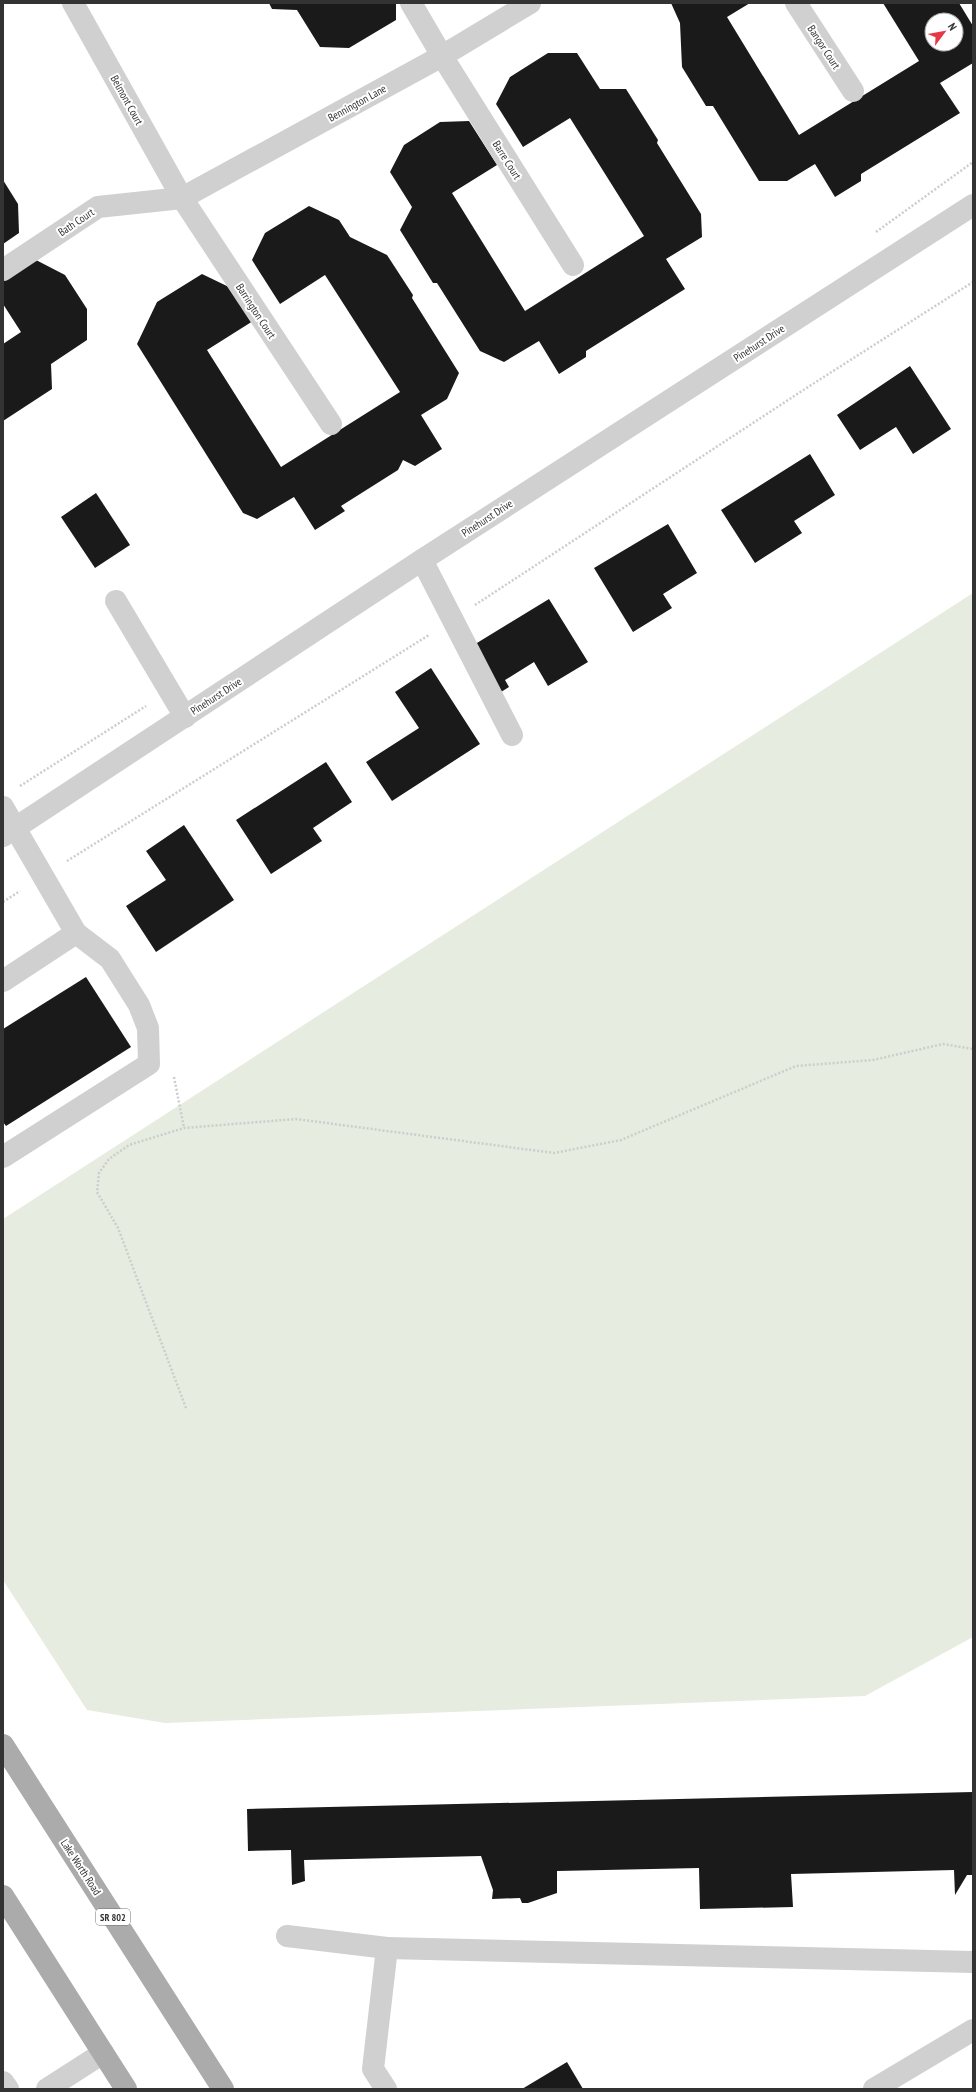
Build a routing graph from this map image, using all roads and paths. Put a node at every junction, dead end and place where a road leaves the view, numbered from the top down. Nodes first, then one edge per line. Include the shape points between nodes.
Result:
1 (73, 3) edge
2 (411, 3) edge
3 (530, 3) edge
4 (796, 3) edge
5 (442, 56) junction
6 (853, 91) dead end
7 (182, 198) junction
8 (973, 204) edge
9 (573, 265) dead end
10 (3, 270) edge
11 (973, 282) edge
12 (331, 424) dead end
13 (422, 560) junction
14 (116, 601) dead end
15 (452, 621) junction
16 (185, 717) junction
17 (512, 735) dead end
18 (3, 807) edge
19 (10, 832) edge
20 (44, 876) junction
21 (3, 902) edge
22 (76, 933) junction
23 (3, 981) edge
24 (973, 1050) edge
25 (3, 1157) edge
26 (186, 1408) dead end
27 (3, 1745) edge
28 (3, 1896) edge
29 (287, 1936) dead end
30 (387, 1948) junction
31 (973, 1962) edge
32 (973, 2030) edge
33 (103, 2053) junction
34 (3, 2082) edge
35 (8, 2089) edge
36 (47, 2089) edge
37 (126, 2089) edge
38 (223, 2089) edge
39 (386, 2089) edge
40 (874, 2089) edge

1 - 7 street, Belmont Court
2 - 5 street, Barre Court
3 - 5 street, Bennington Lane
4 - 6 street, Bangor Court
5 - 7 street, Bennington Lane
5 - 9 street, Barre Court
7 - 10 street, Bath Court via 98,207
7 - 12 street, Barrington Court
8 - 13 street, Pinehurst Drive
11 - 15 path
13 - 15 street
13 - 16 street, Pinehurst Drive
14 - 16 street
15 - 17 street
15 - 20 path
16 - 19 street, Pinehurst Drive
18 - 19 street
19 - 20 street
20 - 21 path
20 - 22 street
22 - 23 street
22 - 25 street via 110,958 139,1005 148,1028 149,1064
24 - 26 path via 943,1044 874,1060 796,1066 621,1140 554,1153 296,1119 184,1128 129,1145 109,1159 99,1173 97,1192 118,1228
27 - 38 main road, Lake Worth Road / SR 802
28 - 33 main road
29 - 30 street
30 - 31 street
30 - 39 street via 373,2069
32 - 40 street
33 - 36 street
33 - 37 main road
34 - 35 street

